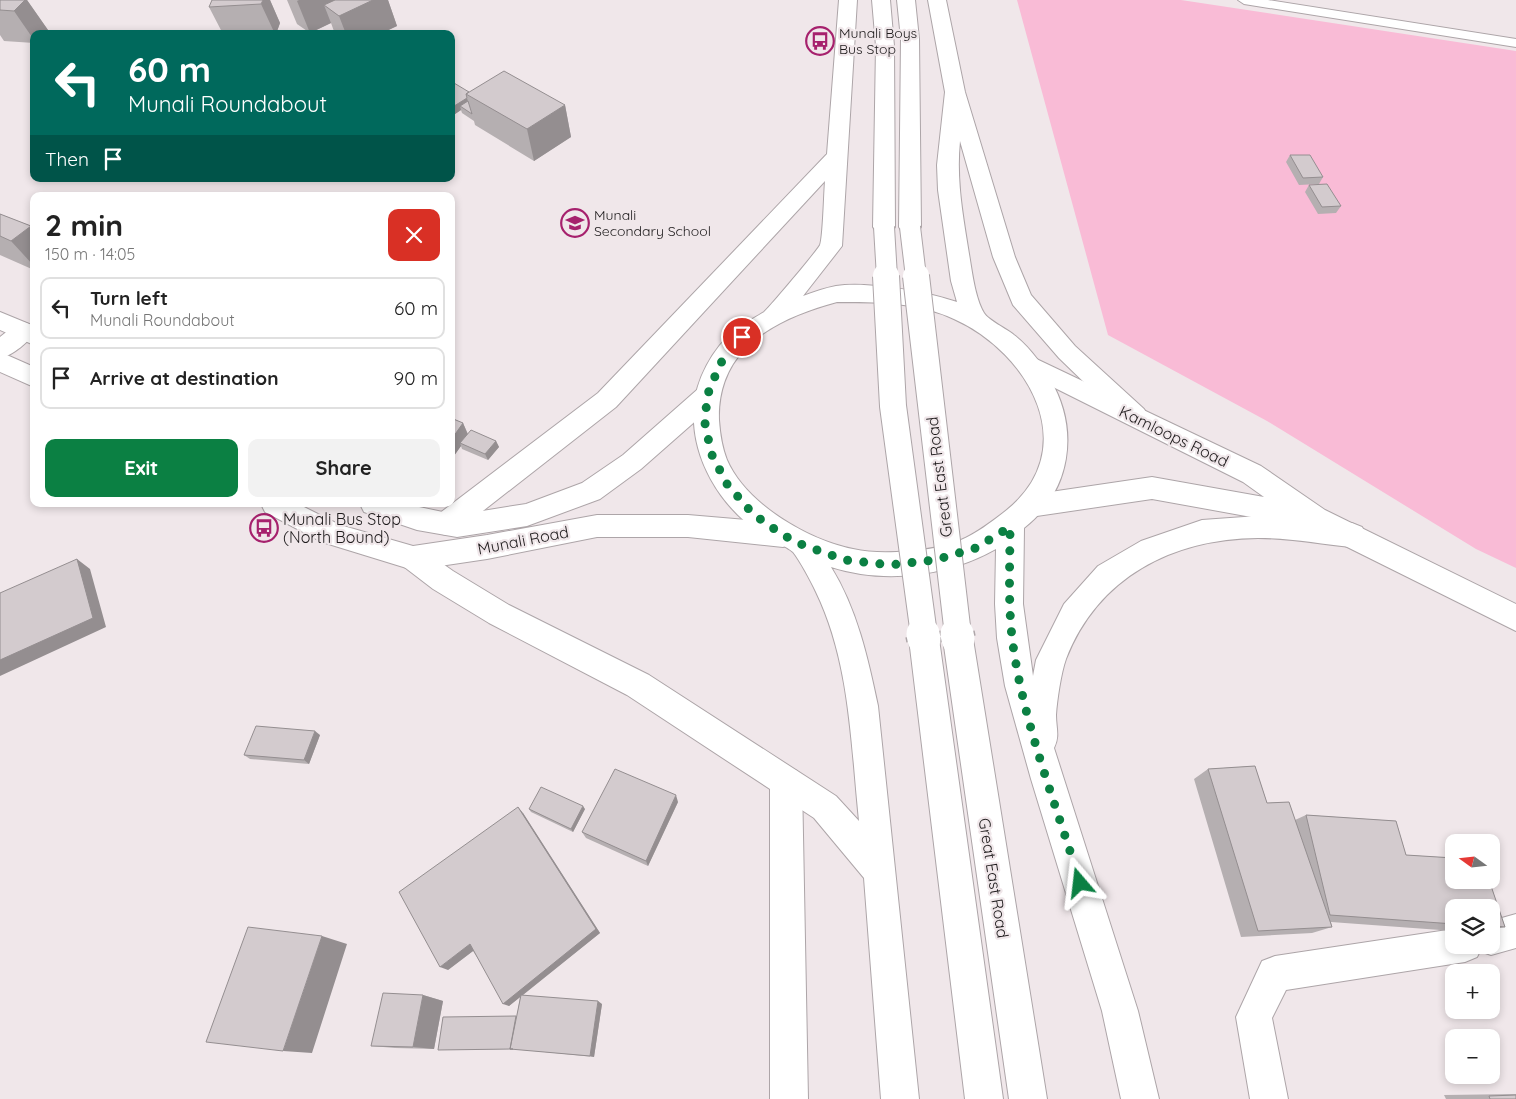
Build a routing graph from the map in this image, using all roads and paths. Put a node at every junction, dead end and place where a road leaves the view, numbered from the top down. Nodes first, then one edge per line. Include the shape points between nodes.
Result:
1 (848, 0) edge
2 (881, 0) edge
3 (906, 0) edge
4 (937, 0) edge
5 (1244, 0) edge
6 (1516, 43) edge
7 (955, 92) junction
8 (838, 155) junction
9 (773, 316) junction
10 (974, 319) junction
11 (0, 320) edge
12 (28, 334) edge
13 (0, 350) edge
14 (0, 361) edge
15 (1028, 364) junction
16 (30, 376) edge
17 (707, 396) junction
18 (1135, 416) junction
19 (280, 507) edge
20 (382, 507) edge
21 (1020, 516) junction
22 (1315, 518) junction
23 (446, 524) junction
24 (1352, 535) junction
25 (793, 540) junction
26 (402, 556) junction
27 (1516, 618) edge
28 (1047, 779) junction
29 (786, 782) junction
30 (880, 871) junction
31 (1516, 930) edge
32 (1500, 935) edge
33 (1445, 948) edge
34 (789, 1099) edge
35 (900, 1099) edge
36 (984, 1099) edge
37 (1028, 1099) edge
38 (1140, 1099) edge
39 (1269, 1099) edge

1 - 8 main road
2 - 36 main road, bridge via 885,46 884,227 893,406
3 - 37 main road, Great East Road, bridge via 910,39 910,227 958,639
4 - 7 main road
5 - 6 lane
7 - 10 main road via 947,166 948,190 962,281
7 - 18 main road via 1004,257 1021,299 1067,352
8 - 9 main road via 831,246
8 - 23 main road via 607,400
9 - 10 main road via 804,302 837,294 871,294 941,306
9 - 17 main road via 742,337 720,364
10 - 15 main road via 1004,339
11 - 12 main road
12 - 13 main road
14 - 16 main road
15 - 18 main road, Kamloops Road
15 - 21 main road via 1046,390 1056,420 1057,450 1048,480
17 - 23 main road, Munali Road via 632,462 591,491 527,515 457,526
17 - 25 main road via 705,425 712,455 727,484 753,514
18 - 22 main road, Kamloops Road via 1252,474
19 - 26 main road, Munali Road via 332,534
20 - 23 main road, Munali Road via 417,519
21 - 22 main road, Kamloops Road via 1116,492 1152,488
21 - 25 main road via 976,548 935,560 890,565 845,560
21 - 28 main road via 1010,604 1012,638 1020,686
22 - 24 main road, Kamloops Road
24 - 27 main road, Kamloops Road
24 - 28 main road via 1258,527 1202,532 1151,548 1108,575 1074,613 1051,660 1041,716
25 - 26 main road, Munali Road via 688,526 597,526 487,547
25 - 30 main road via 828,588 850,644 863,706
26 - 29 main road via 498,614 638,685
28 - 38 main road via 1120,1011
29 - 30 main road via 825,807
29 - 34 main road
30 - 35 main road
31 - 32 main road
33 - 39 main road via 1274,974 1254,1017

